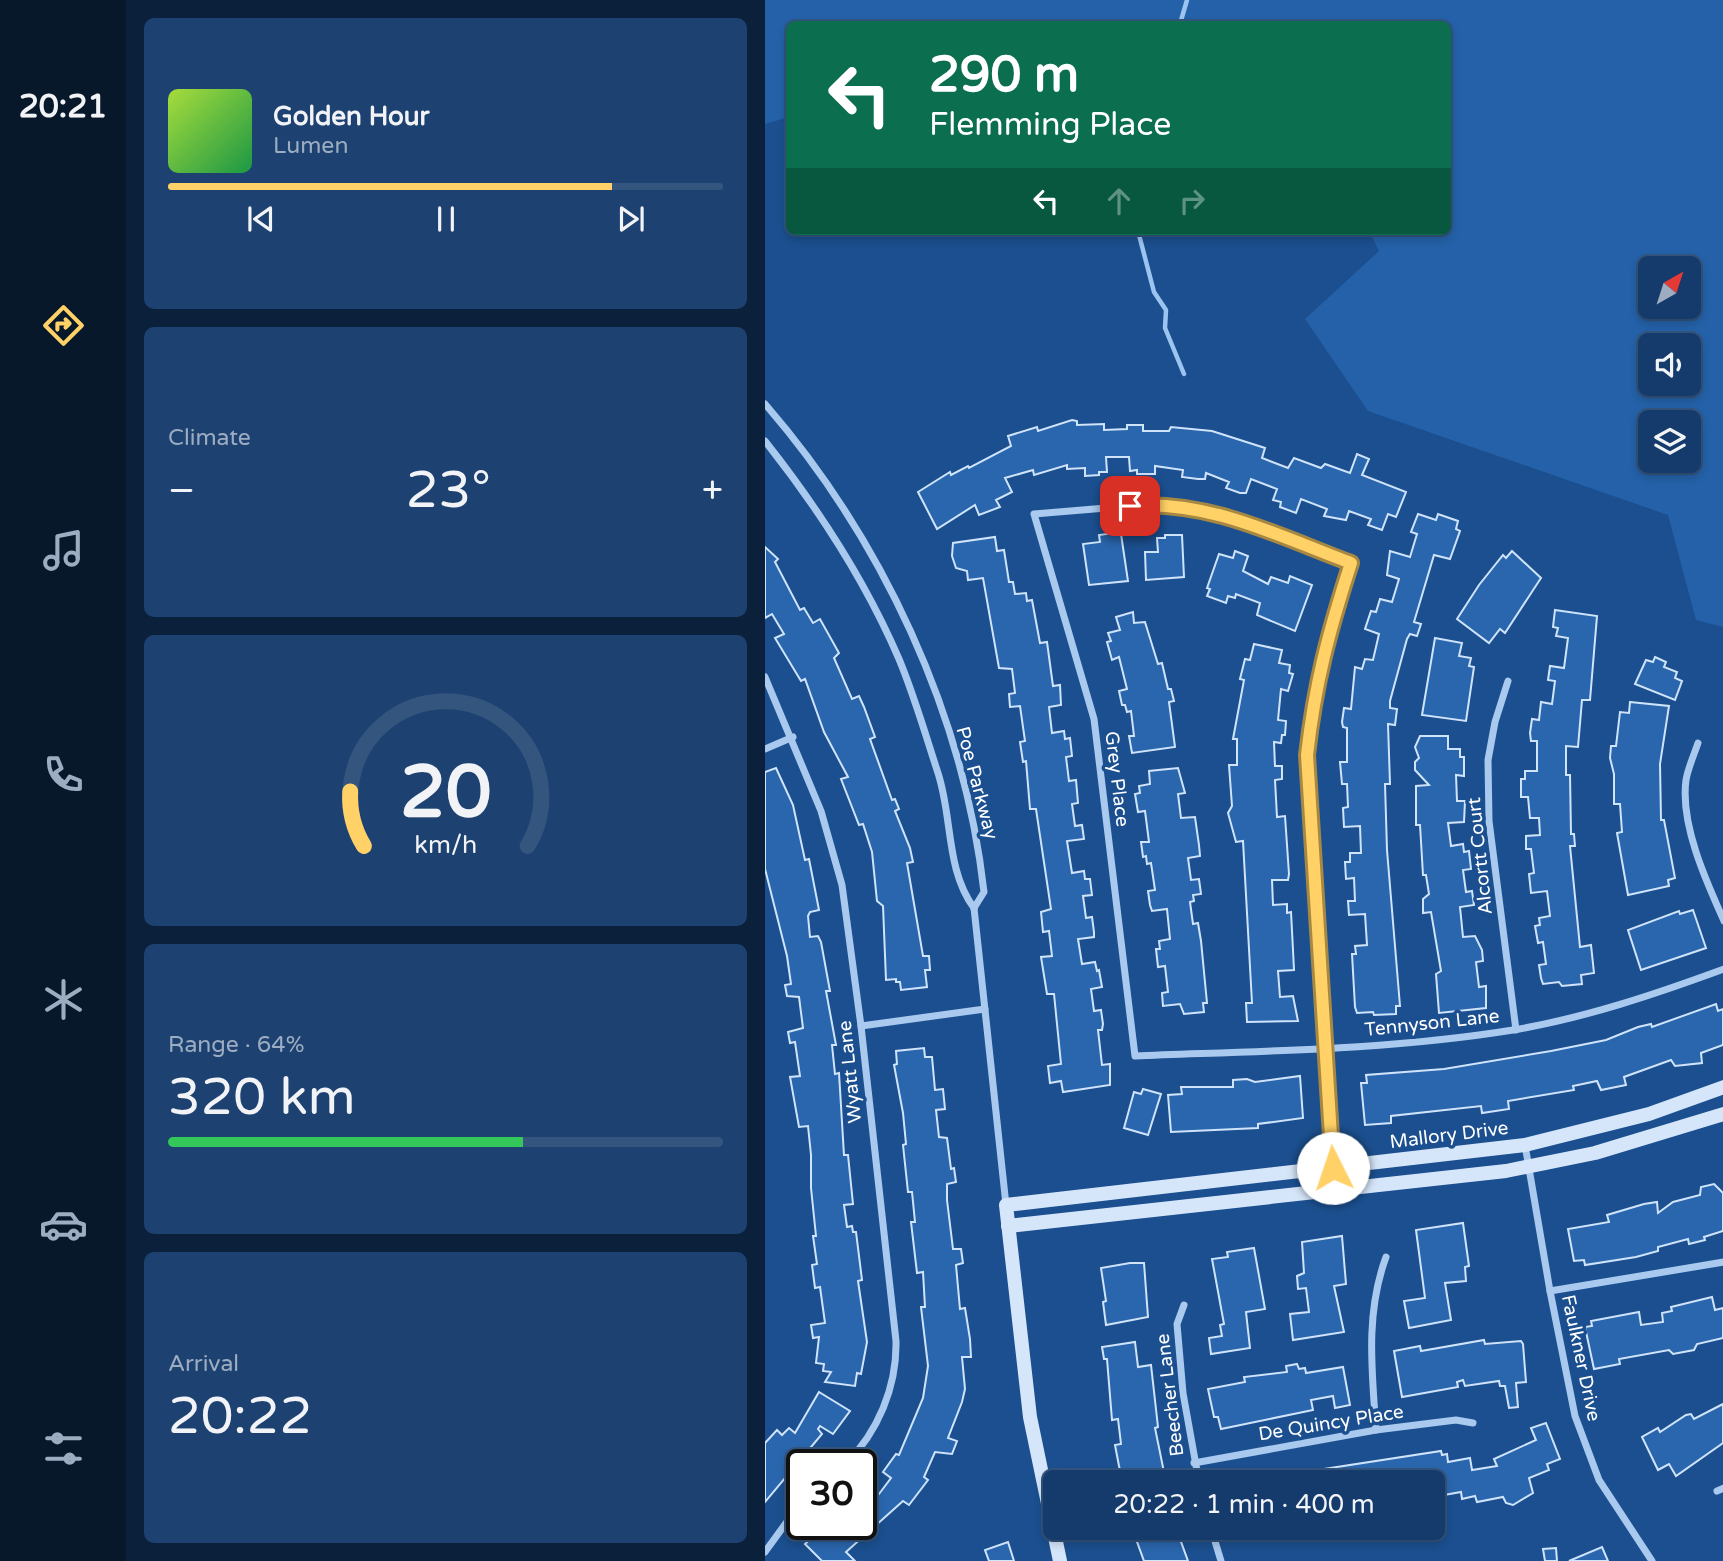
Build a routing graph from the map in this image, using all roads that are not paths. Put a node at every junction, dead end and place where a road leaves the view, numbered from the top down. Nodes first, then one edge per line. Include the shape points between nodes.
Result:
1 (765, 404) edge
2 (765, 441) edge
3 (765, 677) edge
4 (1508, 681) dead end
5 (793, 737) junction
6 (1698, 743) dead end
7 (765, 749) edge
8 (974, 908) junction
9 (1723, 921) edge
10 (1723, 969) edge
11 (985, 1009) junction
12 (861, 1026) junction
13 (1516, 1030) junction
14 (1324, 1049) junction
15 (1135, 1056) joint
16 (1723, 1087) edge
17 (1723, 1114) edge
18 (1525, 1145) junction
19 (1529, 1167) junction
20 (1333, 1168) junction
21 (1006, 1205) junction
22 (1008, 1226) junction
23 (1386, 1257) dead end
24 (1723, 1262) edge
25 (1550, 1291) junction
26 (1184, 1305) dead end
27 (1473, 1423) dead end
28 (1376, 1430) junction
29 (858, 1449) edge
30 (1194, 1464) junction
31 (1196, 1470) edge
32 (786, 1523) edge
33 (1215, 1540) edge
34 (765, 1552) edge
35 (1060, 1561) edge
36 (1221, 1561) edge
37 (1652, 1561) edge

1 - 8 street, Poe Parkway via 847,512 924,658 972,813 984,892
2 - 8 street, Poe Parkway via 802,487 848,560 899,661 939,775 961,890
3 - 5 street, Wyatt Lane
4 - 13 street, Alcortt Court via 1488,760 1489,821
5 - 7 street
5 - 12 street, Wyatt Lane via 842,885
6 - 9 street via 1686,780 1690,823 1701,869
8 - 11 street
10 - 13 street, Tennyson Lane via 1593,1011
11 - 12 street
11 - 21 street
12 - 29 street, Wyatt Lane via 896,1365 874,1428
13 - 14 street, Tennyson Lane
14 - 15 street, Tennyson Lane
14 - 15 street, Grey Place via 1307,755 1313,697 1326,640 1351,563 1215,513 1154,504 1035,514 1094,719
14 - 20 street
16 - 18 main road, Mallory Drive via 1649,1114
17 - 19 main road via 1595,1153
18 - 19 street, Faulkner Drive
18 - 20 main road, Mallory Drive
19 - 22 main road
19 - 25 street, Faulkner Drive
20 - 21 main road, Mallory Drive
21 - 22 main road
22 - 35 main road via 1030,1417
23 - 28 street via 1375,1286 1370,1323
24 - 25 street
25 - 37 street, Faulkner Drive via 1575,1416 1587,1450 1618,1512
26 - 30 street, Beecher Lane via 1177,1324
27 - 28 street, De Quincy Place via 1456,1420
28 - 30 street, De Quincy Place
30 - 31 street, Beecher Lane
32 - 34 street
33 - 36 street

